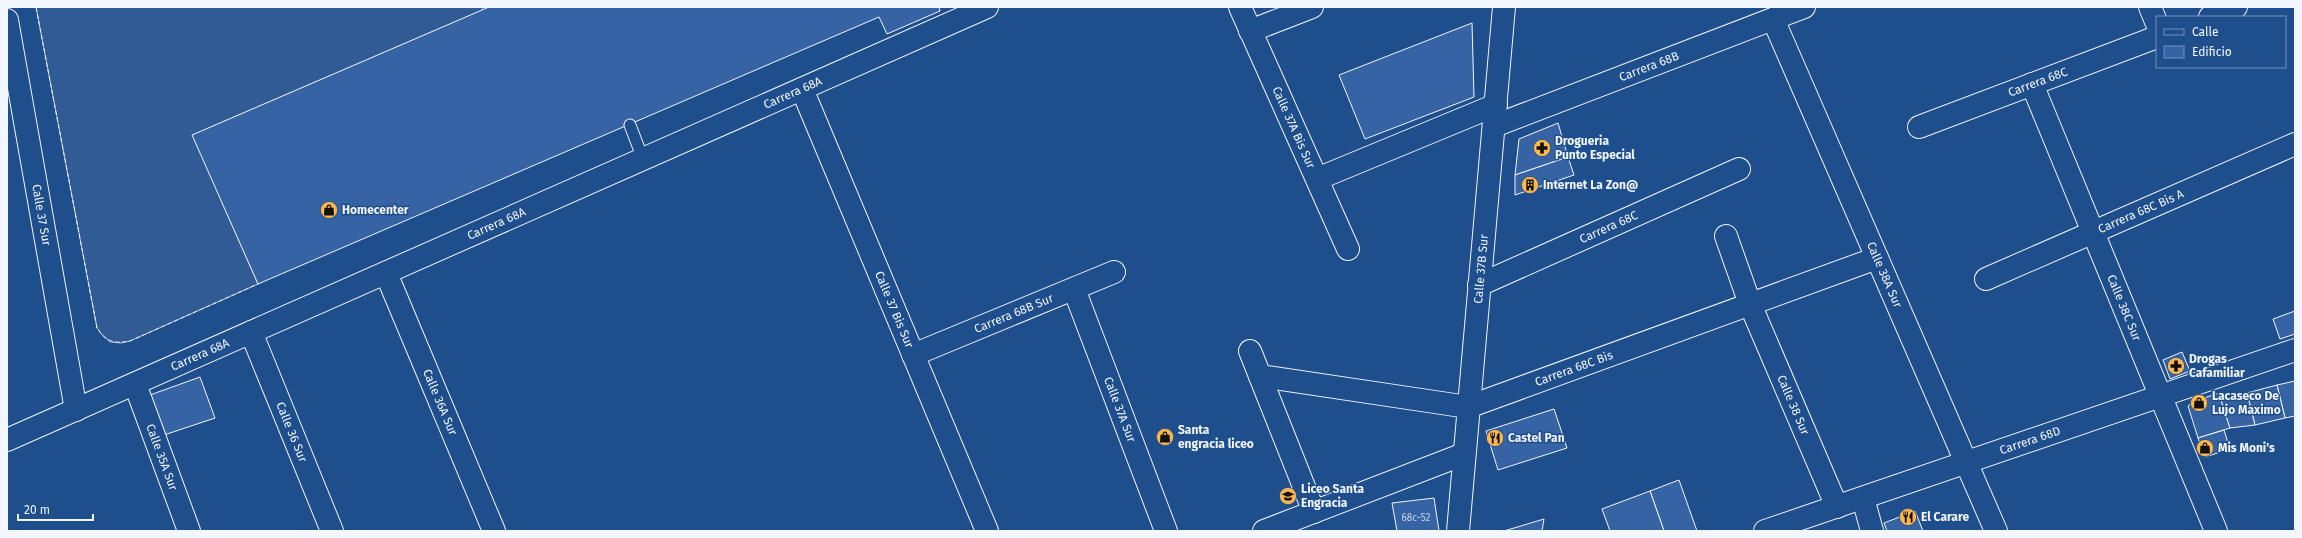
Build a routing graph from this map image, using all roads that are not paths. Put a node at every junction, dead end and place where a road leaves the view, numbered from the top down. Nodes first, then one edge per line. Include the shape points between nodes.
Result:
1 (986, 7) edge
2 (1240, 7) edge
3 (1312, 7) edge
4 (1504, 7) edge
5 (1804, 7) edge
6 (2150, 7) edge
7 (2236, 7) edge
8 (2213, 16) edge
9 (1773, 19) junction
10 (7, 20) edge
11 (2156, 22) edge
12 (1250, 31) junction
13 (2156, 37) edge
14 (2032, 84) junction
15 (802, 89) junction
16 (1496, 105) junction
17 (630, 125) dead end
18 (1494, 126) junction
19 (1919, 127) dead end
20 (2295, 144) edge
21 (643, 159) junction
22 (1739, 170) dead end
23 (1317, 179) junction
24 (2093, 232) junction
25 (1726, 236) dead end
26 (1348, 249) dead end
27 (1877, 258) junction
28 (1114, 272) dead end
29 (386, 273) junction
30 (1986, 279) dead end
31 (1479, 285) junction
32 (1074, 288) junction
33 (1750, 304) junction
34 (251, 332) junction
35 (2295, 350) edge
36 (1250, 351) dead end
37 (913, 355) junction
38 (1260, 376) junction
39 (134, 384) junction
40 (2161, 396) junction
41 (1468, 407) junction
42 (76, 410) junction
43 (7, 440) edge
44 (1464, 454) junction
45 (1967, 462) junction
46 (1863, 498) junction
47 (1836, 507) junction
48 (1314, 512) junction
49 (189, 531) edge
50 (332, 531) edge
51 (494, 531) edge
52 (987, 531) edge
53 (1166, 531) edge
54 (1264, 531) edge
55 (1458, 531) edge
56 (1765, 531) edge
57 (1872, 531) edge
58 (1996, 531) edge
59 (2216, 531) edge

1 - 15 street, Carrera 68A
2 - 12 street, Calle 37A Bis Sur
3 - 12 street
4 - 16 street, Calle 37B Sur
5 - 9 street, Carrera 68B
6 - 11 street
7 - 8 street
9 - 18 street, Carrera 68B
9 - 27 street, Calle 38A Sur
10 - 42 street, Calle 37 Sur
12 - 23 street, Calle 37A Bis Sur
13 - 14 street, Carrera 68C
14 - 19 street, Carrera 68C
14 - 24 street, Calle 38C Sur
15 - 21 street, Carrera 68A
15 - 37 street, Calle 37 Bis Sur
16 - 18 street, Calle 37B Sur
16 - 23 street
17 - 21 lane
18 - 31 street, Calle 37B Sur
20 - 24 street, Carrera 68C Bis A
21 - 29 street, Carrera 68A
22 - 31 street, Carrera 68C
23 - 26 street, Calle 37A Bis Sur
24 - 30 street, Carrera 68C Bis A
24 - 40 street, Calle 38C Sur
25 - 33 street, Calle 38 Sur
27 - 33 street, Carrera 68C Bis
27 - 45 street, Calle 38A Sur
28 - 32 street, Carrera 68B Sur
29 - 34 street, Carrera 68A
29 - 51 street, Calle 36A Sur
31 - 41 street, Calle 37B Sur
32 - 37 street, Carrera 68B Sur
32 - 53 street, Calle 37A Sur
33 - 41 street, Carrera 68C Bis
33 - 47 street, Calle 38 Sur
34 - 39 street, Carrera 68A
34 - 50 street, Calle 36 Sur
35 - 40 street, Carrera 68D
36 - 38 street
37 - 52 street, Calle 37 Bis Sur
38 - 41 street, Carrera 68C Bis
38 - 48 street
39 - 42 street, Carrera 68A
39 - 49 street, Calle 35A Sur
40 - 45 street, Carrera 68D
40 - 59 street, Calle 38C Sur
41 - 44 street, Calle 37B Sur
42 - 43 street, Carrera 68A
44 - 48 street
44 - 55 street, Calle 37B Sur
45 - 46 street, Carrera 68D
45 - 58 street, Calle 38A Sur
46 - 47 street, Carrera 68D
46 - 57 street
47 - 56 street, Carrera 68D
48 - 54 street

